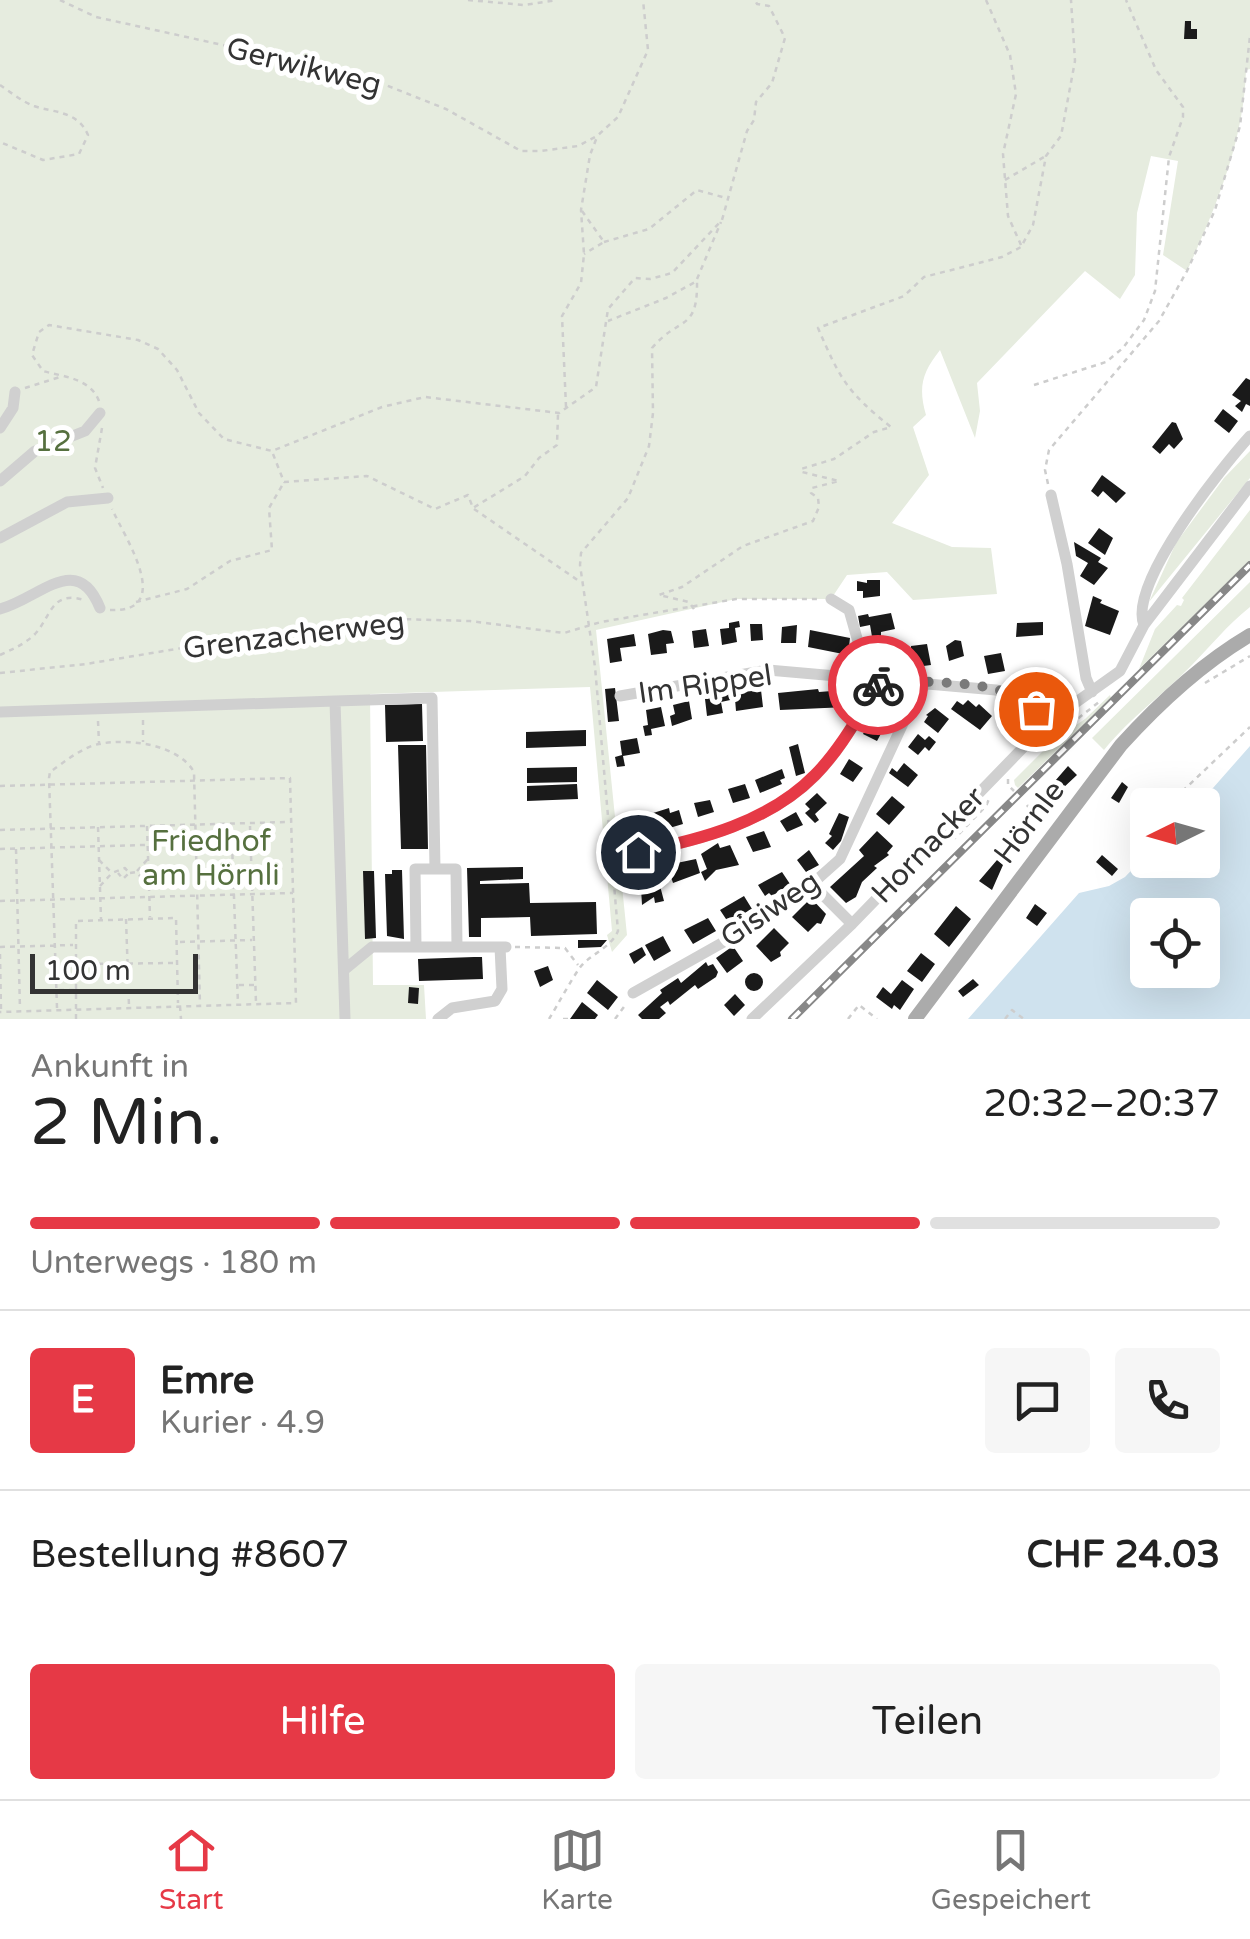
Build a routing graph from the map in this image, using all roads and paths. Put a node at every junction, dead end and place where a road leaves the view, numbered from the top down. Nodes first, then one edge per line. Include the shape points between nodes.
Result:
1 (60, 0) edge
2 (468, 0) edge
3 (557, 0) edge
4 (643, 0) edge
5 (756, 0) edge
6 (986, 0) edge
7 (1070, 0) edge
8 (1126, 0) edge
9 (1250, 36) edge
10 (0, 85) edge
11 (597, 136) junction
12 (0, 142) edge
13 (1046, 156) junction
14 (1005, 180) junction
15 (728, 199) junction
16 (581, 210) junction
17 (722, 220) junction
18 (604, 242) junction
19 (1022, 247) junction
20 (584, 254) junction
21 (696, 280) junction
22 (607, 322) junction
23 (1130, 340) junction
24 (1138, 346) junction
25 (62, 376) junction
26 (1034, 385) dead end
27 (15, 392) joint
28 (566, 408) junction
29 (559, 412) junction
30 (100, 413) junction
31 (0, 428) edge
32 (1250, 436) edge
33 (272, 451) junction
34 (0, 481) edge
35 (284, 482) junction
36 (1250, 486) edge
37 (1050, 495) joint
38 (108, 498) junction
39 (473, 508) junction
40 (0, 538) edge
41 (580, 582) junction
42 (831, 600) joint
43 (135, 602) junction
44 (100, 608) junction
45 (0, 609) edge
46 (694, 609) junction
47 (1144, 625) junction
48 (589, 628) junction
49 (1250, 635) edge
50 (0, 655) edge
51 (1250, 656) edge
52 (0, 673) edge
53 (868, 677) junction
54 (882, 679) junction
55 (925, 684) junction
56 (1204, 684) dead end
57 (1097, 688) junction
58 (620, 696) dead end
59 (335, 701) junction
60 (143, 707) junction
61 (97, 708) junction
62 (0, 712) edge
63 (1047, 723) junction
64 (1250, 727) edge
65 (143, 743) junction
66 (98, 744) junction
67 (1036, 752) dead end
68 (1010, 778) dead end
69 (194, 781) junction
70 (0, 786) edge
71 (50, 786) junction
72 (1186, 788) edge
73 (1014, 791) dead end
74 (988, 798) dead end
75 (1027, 805) dead end
76 (291, 822) junction
77 (196, 824) junction
78 (250, 824) junction
79 (147, 826) junction
80 (98, 828) junction
81 (945, 828) junction
82 (51, 829) junction
83 (0, 830) edge
84 (1054, 832) junction
85 (232, 842) junction
86 (251, 842) junction
87 (196, 844) junction
88 (148, 845) junction
89 (99, 847) junction
90 (0, 848) edge
91 (16, 848) junction
92 (52, 848) junction
93 (638, 852) dead end
94 (148, 859) junction
95 (100, 860) junction
96 (435, 869) junction
97 (136, 872) junction
98 (115, 873) junction
99 (812, 884) junction
100 (149, 885) junction
101 (100, 886) junction
102 (293, 893) junction
103 (252, 894) junction
104 (234, 895) junction
105 (197, 896) junction
106 (150, 897) junction
107 (100, 900) junction
108 (0, 901) edge
109 (17, 901) junction
110 (54, 901) junction
111 (150, 918) junction
112 (126, 919) junction
113 (102, 920) junction
114 (852, 924) junction
115 (236, 940) junction
116 (253, 940) junction
117 (177, 942) junction
118 (198, 942) junction
119 (76, 945) junction
120 (18, 946) junction
121 (55, 946) junction
122 (0, 947) edge
123 (416, 947) junction
124 (456, 947) junction
125 (503, 947) junction
126 (0, 954) edge
127 (128, 963) junction
128 (177, 963) junction
129 (77, 964) junction
130 (578, 967) junction
131 (344, 970) junction
132 (237, 985) junction
133 (255, 985) junction
134 (56, 990) junction
135 (78, 990) junction
136 (634, 994) joint
137 (238, 1004) junction
138 (256, 1004) junction
139 (179, 1006) junction
140 (200, 1006) junction
141 (129, 1008) junction
142 (20, 1010) junction
143 (57, 1010) junction
144 (76, 1010) junction
145 (1, 1012) edge
146 (76, 1019) edge
147 (181, 1019) edge
148 (345, 1019) edge
149 (438, 1019) edge
150 (549, 1019) edge
151 (615, 1019) edge
152 (752, 1019) edge
153 (848, 1019) edge
154 (878, 1019) edge
155 (915, 1019) edge
156 (1005, 1019) edge
157 (1024, 1019) edge

1 - 11 path, Gerwikweg via 96,17 362,76 446,110 521,151 578,146
2 - 3 path
4 - 11 path via 648,50 618,118
5 - 15 path via 769,6 785,38 772,83 756,102
6 - 14 path via 1010,55 1016,94 1003,154
7 - 13 path via 1075,62 1061,136
8 - 23 path via 1156,70 1183,107 1169,156 1155,291
9 - 24 path via 1244,108 1214,210 1182,280
10 - 12 path via 32,105 66,112 88,134 79,154 43,160
11 - 16 path
13 - 14 path
13 - 19 path via 1033,225
14 - 19 path via 1008,216
15 - 17 path
15 - 18 path via 697,190 649,229
16 - 18 path
16 - 20 path
17 - 21 path
17 - 22 path via 672,274 636,278 608,309
18 - 20 path
19 - 46 path via 924,277 904,296 818,328 840,379 891,427 801,469 839,481 812,488 819,507 813,521 743,546 659,596
20 - 28 path via 580,283 562,316
21 - 22 path
21 - 41 path via 690,320 652,348 649,446 628,498 581,554
22 - 28 path via 596,387
23 - 24 path
23 - 26 path via 1106,362
24 - 37 path via 1049,450
25 - 27 path
25 - 30 path via 95,391
25 - 33 path via 43,371 32,355 38,332 49,326 138,340 178,370 199,413 224,439
27 - 31 street
28 - 29 path
29 - 33 path via 425,398 382,407
29 - 39 path via 556,445 526,476
30 - 34 street via 85,432 34,451
30 - 38 path via 95,468
32 - 47 street via 1177,531 1141,606
33 - 35 path
35 - 39 path via 367,476 435,509 468,495
35 - 43 path via 270,508 272,550 230,561 188,589
36 - 47 street
37 - 57 street via 1086,678
38 - 40 street via 66,502
38 - 43 path via 142,568 145,585
39 - 41 path
41 - 48 path
42 - 46 path, Grenzacherweg via 736,600
42 - 53 street via 849,610
43 - 44 path via 121,610
44 - 45 street via 90,587 72,579
44 - 50 path via 62,600 34,635
46 - 48 path, Grenzacherweg
47 - 57 street via 1120,672
48 - 52 path, Grenzacherweg via 564,634 470,620 398,619
48 - 130 path via 618,931
49 - 84 main road, Hörnle via 1148,716
51 - 56 path
53 - 54 street, Im Rippel
53 - 58 street, Im Rippel via 768,670
54 - 55 street, Im Rippel
54 - 93 street via 816,774 775,809 689,842
55 - 63 street, Im Rippel via 1018,695
55 - 99 street, Gisiweg via 844,854
57 - 63 street
57 - 67 path via 1105,696
59 - 60 street
59 - 96 street via 432,698
59 - 131 street
60 - 61 street
60 - 65 path
61 - 62 street
61 - 66 path
63 - 81 street, Hornacker
64 - 72 path
65 - 66 path
65 - 69 path via 185,761
66 - 71 path via 50,772
68 - 73 path
69 - 71 path
69 - 76 path via 290,778
69 - 77 path
70 - 71 path
71 - 82 path
74 - 81 path via 955,838
75 - 84 path via 1032,813 1009,838 1012,849 1024,848 1044,818
76 - 78 path
76 - 102 path
77 - 78 path
77 - 79 path
77 - 87 path
78 - 86 path
79 - 80 path
79 - 88 path
80 - 82 path
80 - 89 path
81 - 114 street, Hornacker
82 - 83 path
82 - 92 path
84 - 155 main road, Hörnle
85 - 86 path
85 - 87 path
85 - 104 path
86 - 103 path
87 - 88 path
87 - 105 path
88 - 89 path
88 - 94 path
89 - 92 path
89 - 95 path
90 - 91 path
91 - 92 path
91 - 109 path
92 - 110 path
94 - 97 path
94 - 100 path
95 - 98 path
95 - 101 path
96 - 123 street via 415,869
96 - 124 street via 456,869
97 - 98 path via 123,878
97 - 100 path
98 - 101 path
99 - 114 street, Hornacker
99 - 136 street, Gisiweg
100 - 106 path
101 - 107 path
102 - 103 path
102 - 138 path via 296,1003
103 - 104 path
103 - 116 path
104 - 105 path
104 - 115 path
105 - 106 path
105 - 118 path
106 - 107 path
106 - 111 path
107 - 110 path
107 - 113 path
108 - 109 path
109 - 110 path
109 - 120 path
110 - 121 path
111 - 112 path
111 - 117 path via 176,918
112 - 113 path
112 - 127 path
113 - 119 path via 76,921
114 - 152 street, Hornacker
115 - 116 path
115 - 118 path
115 - 132 path
116 - 133 path
117 - 118 path
117 - 128 path
118 - 140 path
119 - 121 path
119 - 129 path
120 - 121 path
120 - 122 path
120 - 142 path
121 - 134 path
123 - 124 street
123 - 131 street via 372,947
124 - 125 street
125 - 130 path via 565,948
125 - 149 street via 502,989 495,1001 452,1008
126 - 145 path
127 - 128 path
127 - 129 path
127 - 141 path
128 - 139 path
129 - 135 path
130 - 150 path
131 - 148 street
132 - 133 path
132 - 137 path
133 - 138 path
134 - 135 path
134 - 143 path
135 - 144 path
136 - 151 path
137 - 138 path
137 - 140 path
139 - 140 path
139 - 141 path
139 - 147 path
141 - 144 path
142 - 143 path
142 - 145 path
143 - 144 path
144 - 146 path
153 - 154 path via 859,1005
156 - 157 path via 1012,1010

